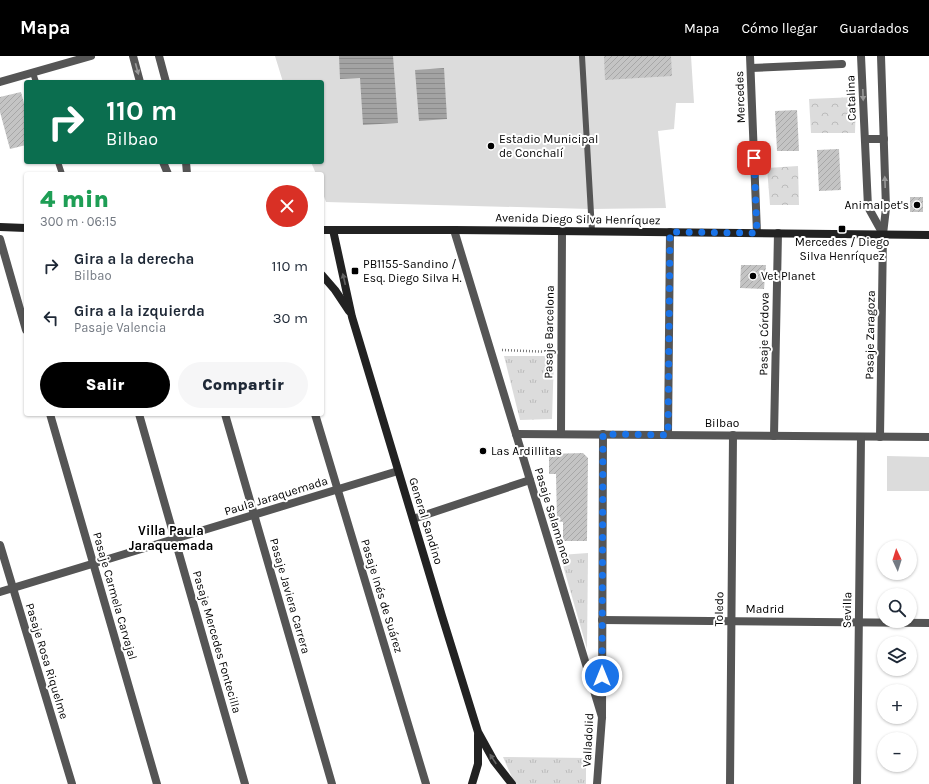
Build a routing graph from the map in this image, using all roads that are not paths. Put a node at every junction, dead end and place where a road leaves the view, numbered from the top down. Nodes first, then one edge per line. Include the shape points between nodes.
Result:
1 (91, 56) edge
2 (133, 56) edge
3 (159, 56) edge
4 (582, 56) edge
5 (750, 56) edge
6 (861, 56) edge
7 (881, 56) edge
8 (842, 64) dead end
9 (751, 68) junction
10 (33, 73) junction
11 (35, 80) edge
12 (139, 80) edge
13 (165, 80) edge
14 (0, 82) edge
15 (884, 139) junction
16 (865, 140) junction
17 (0, 227) edge
18 (24, 228) edge
19 (324, 230) edge
20 (333, 230) junction
21 (454, 230) junction
22 (562, 231) junction
23 (592, 231) junction
24 (670, 232) junction
25 (757, 233) junction
26 (778, 233) junction
27 (883, 234) junction
28 (929, 235) edge
29 (0, 239) edge
30 (324, 277) edge
31 (352, 317) junction
32 (24, 323) edge
33 (51, 416) edge
34 (140, 416) edge
35 (226, 416) edge
36 (316, 416) edge
37 (516, 434) junction
38 (561, 434) junction
39 (603, 434) junction
40 (668, 435) junction
41 (733, 435) junction
42 (774, 436) junction
43 (861, 437) junction
44 (880, 437) junction
45 (929, 437) edge
46 (398, 471) junction
47 (530, 480) junction
48 (338, 489) junction
49 (254, 515) junction
50 (413, 519) junction
51 (175, 539) junction
52 (0, 545) edge
53 (93, 564) junction
54 (12, 588) junction
55 (0, 592) edge
56 (602, 620) junction
57 (731, 621) junction
58 (859, 622) junction
59 (929, 623) edge
60 (602, 717) junction
61 (478, 732) junction
62 (72, 784) edge
63 (157, 784) edge
64 (245, 784) edge
65 (332, 784) edge
66 (426, 784) edge
67 (472, 784) edge
68 (512, 784) edge
69 (597, 784) edge
70 (730, 784) edge
71 (857, 784) edge

1 - 10 street
2 -> 12 street
3 - 13 street
4 - 23 lane
5 - 9 street, Mercedes
6 -> 16 street, Catalina
7 - 15 street
8 - 9 street
9 - 25 street, Mercedes
10 - 11 lane
10 - 14 street
15 - 16 street
27 -> 15 street via 886,208
16 - 27 street, Catalina via 868,208
17 - 18 main road
19 - 20 main road, Avenida Diego Silva Henríquez
20 - 21 main road, Avenida Diego Silva Henríquez
31 -> 20 main road, General Sandino
21 - 22 main road, Avenida Diego Silva Henríquez
21 - 37 street, Pasaje Salamanca
22 - 23 main road, Avenida Diego Silva Henríquez
22 - 38 street, Pasaje Barcelona
23 - 24 main road, Avenida Diego Silva Henríquez
24 - 25 main road, Avenida Diego Silva Henríquez
24 - 40 street
25 - 26 main road, Avenida Diego Silva Henríquez
26 - 27 main road, Avenida Diego Silva Henríquez
26 - 42 street, Pasaje Córdova
27 - 28 main road, Avenida Diego Silva Henríquez
27 - 44 street, Pasaje Zaragoza
29 - 32 street
30 - 31 main road, General Sandino
31 - 46 main road, General Sandino
33 - 53 street, Pasaje Carmela Carvajal
34 - 51 street, Pasaje Mercedes Fontecilla
35 - 49 street, Pasaje Javiera Carrera
36 - 48 street, Pasaje Inés de Suárez
37 - 38 street, Bilbao
37 - 47 street, Pasaje Salamanca
38 - 39 street, Bilbao
39 - 40 street, Bilbao
39 - 56 street, Valladolid
40 - 41 street, Bilbao
41 - 42 street, Bilbao
41 - 57 street, Toledo
42 - 43 street, Bilbao
43 - 44 street, Bilbao
43 - 58 street, Sevilla
44 - 45 street, Bilbao
46 - 48 street, Paula Jaraquemada
46 - 50 main road, General Sandino
47 - 50 street
47 - 60 street, Pasaje Salamanca
48 - 49 street, Paula Jaraquemada
48 - 66 street, Pasaje Inés de Suárez
49 - 51 street, Paula Jaraquemada
49 - 65 street, Pasaje Javiera Carrera
50 - 61 main road, General Sandino
51 - 53 street, Paula Jaraquemada
51 - 64 street, Pasaje Mercedes Fontecilla
52 - 54 street, Pasaje Rosa Riquelme
53 - 54 street, Paula Jaraquemada
53 - 63 street, Pasaje Carmela Carvajal
54 - 55 street, Paula Jaraquemada
54 - 62 street, Pasaje Rosa Riquelme
56 - 57 street, Madrid
56 - 60 street, Valladolid
57 - 58 street, Madrid
57 - 70 street, Toledo
58 - 59 street, Madrid
58 - 71 street, Sevilla
60 - 69 street, Valladolid
61 - 67 main road, General Sandino via 478,764
68 -> 61 main road, General Sandino via 494,761

